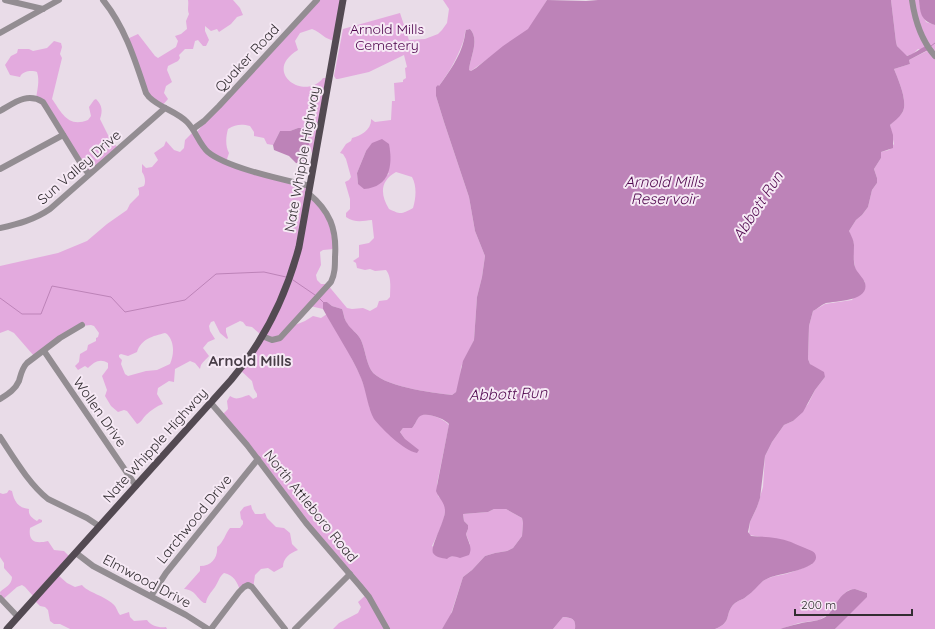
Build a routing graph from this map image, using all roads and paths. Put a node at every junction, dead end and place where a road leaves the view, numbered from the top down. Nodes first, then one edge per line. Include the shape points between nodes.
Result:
1 (5, 0) edge
2 (59, 0) edge
3 (103, 0) edge
4 (317, 0) edge
5 (343, 0) edge
6 (912, 0) edge
7 (43, 9) junction
8 (0, 33) edge
9 (935, 56) edge
10 (165, 108) junction
11 (0, 111) edge
12 (192, 129) junction
13 (63, 135) junction
14 (0, 169) edge
15 (89, 174) junction
16 (309, 189) junction
17 (0, 228) edge
18 (82, 326) dead end
19 (262, 336) junction
20 (44, 351) junction
21 (0, 399) edge
22 (210, 402) junction
23 (0, 437) edge
24 (258, 459) junction
25 (136, 486) junction
26 (99, 526) junction
27 (76, 553) junction
28 (350, 574) junction
29 (151, 596) junction
30 (0, 598) edge
31 (18, 617) junction
32 (7, 629) edge
33 (208, 629) edge
34 (211, 629) edge
35 (285, 629) edge
36 (295, 629) edge
37 (387, 629) edge

1 - 7 street
2 - 7 street
3 - 10 street via 118,21 146,92 152,100
4 - 12 street, Quaker Road via 219,106
5 - 16 main road, Nate Whipple Highway
6 - 9 street via 918,27
7 - 8 street
10 - 12 street via 178,115
10 - 15 street, Sun Valley Drive
11 - 13 street via 26,98 38,99 46,106
12 - 16 street via 205,150 218,159
13 - 14 street
13 - 15 street
15 - 17 street, Sun Valley Drive via 41,215
16 - 19 main road, Nate Whipple Highway via 290,278
16 - 19 street via 331,221 336,248 334,276 280,338 272,340
18 - 20 street via 60,338
19 - 22 main road, Nate Whipple Highway via 244,364
20 - 21 street via 23,367 16,386
20 - 25 street, Wollen Drive
22 - 24 street, North Attleboro Road
22 - 25 main road, Nate Whipple Highway
23 - 26 street via 43,496
24 - 28 street, North Attleboro Road
24 - 29 street, Larchwood Drive via 166,573
25 - 26 main road, Nate Whipple Highway
26 - 27 main road, Nate Whipple Highway
27 - 29 street, Elmwood Drive via 93,566
27 - 31 main road, Nate Whipple Highway
28 - 36 street
28 - 37 street, North Attleboro Road via 369,597
29 - 33 street, Elmwood Drive
30 - 31 street
31 - 32 main road, Nate Whipple Highway
34 - 35 street via 239,592 248,585

